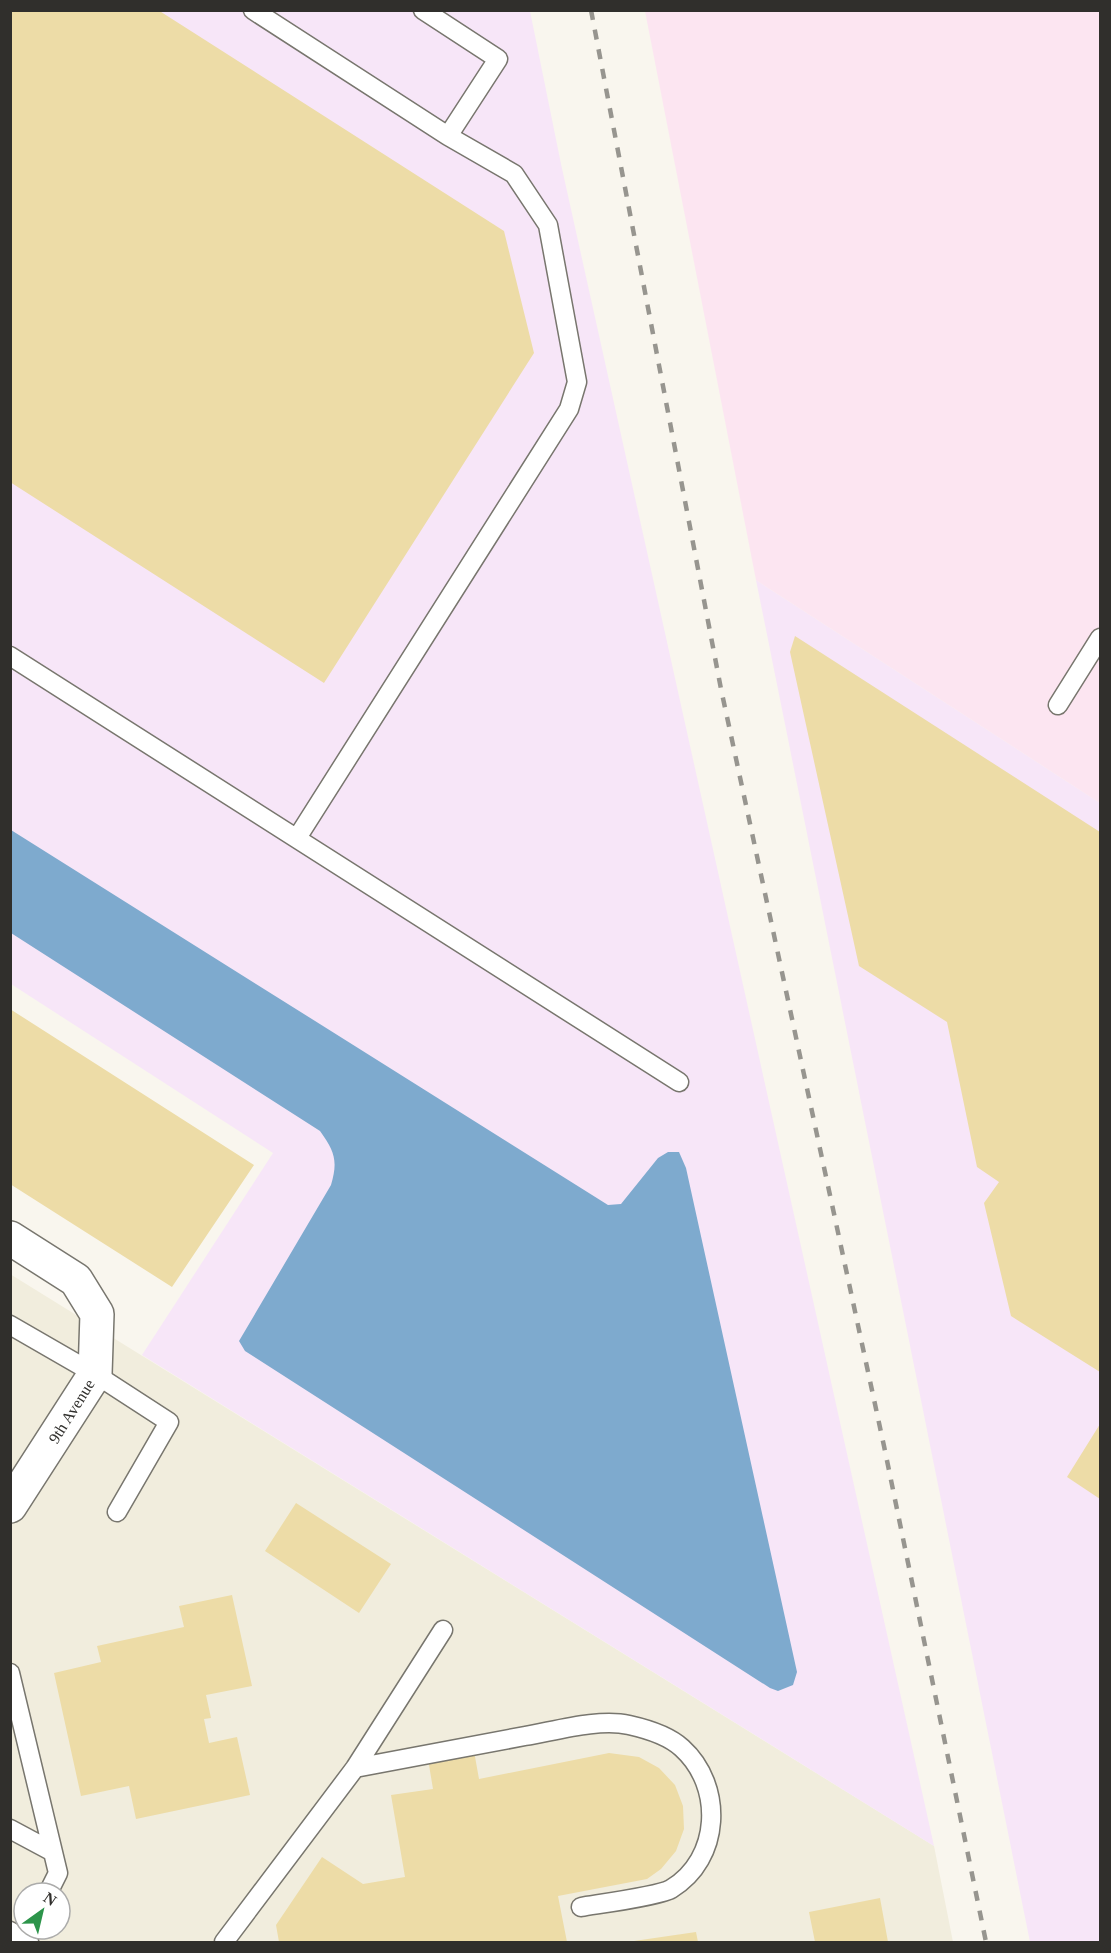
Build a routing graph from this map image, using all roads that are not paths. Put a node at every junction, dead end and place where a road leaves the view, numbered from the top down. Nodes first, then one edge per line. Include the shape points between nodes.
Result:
1 (253, 10) edge
2 (423, 10) edge
3 (448, 136) junction
4 (1101, 638) edge
5 (10, 656) edge
6 (1058, 705) dead end
7 (297, 838) junction
8 (679, 1082) dead end
9 (10, 1238) edge
10 (10, 1325) edge
11 (95, 1374) junction
12 (10, 1506) edge
13 (117, 1512) dead end
14 (443, 1630) dead end
15 (11, 1682) edge
16 (355, 1768) junction
17 (10, 1829) edge
18 (53, 1852) junction
19 (54, 1881) edge
20 (581, 1907) dead end
21 (224, 1942) edge

1 - 3 lane
2 - 3 lane via 498,59
3 - 7 lane via 514,174 548,225 577,382 568,409
4 - 6 lane
5 - 7 lane
7 - 8 lane
9 - 11 street, 9th Avenue via 76,1280 97,1314
10 - 11 lane
11 - 12 street, 9th Avenue
11 - 13 lane via 169,1422
14 - 16 lane
15 - 18 lane
16 - 20 lane via 585,1725 626,1724 658,1733 682,1747 701,1770 711,1800 710,1836 698,1858 670,1890
16 - 21 lane
17 - 18 lane
18 - 19 lane via 58,1873

